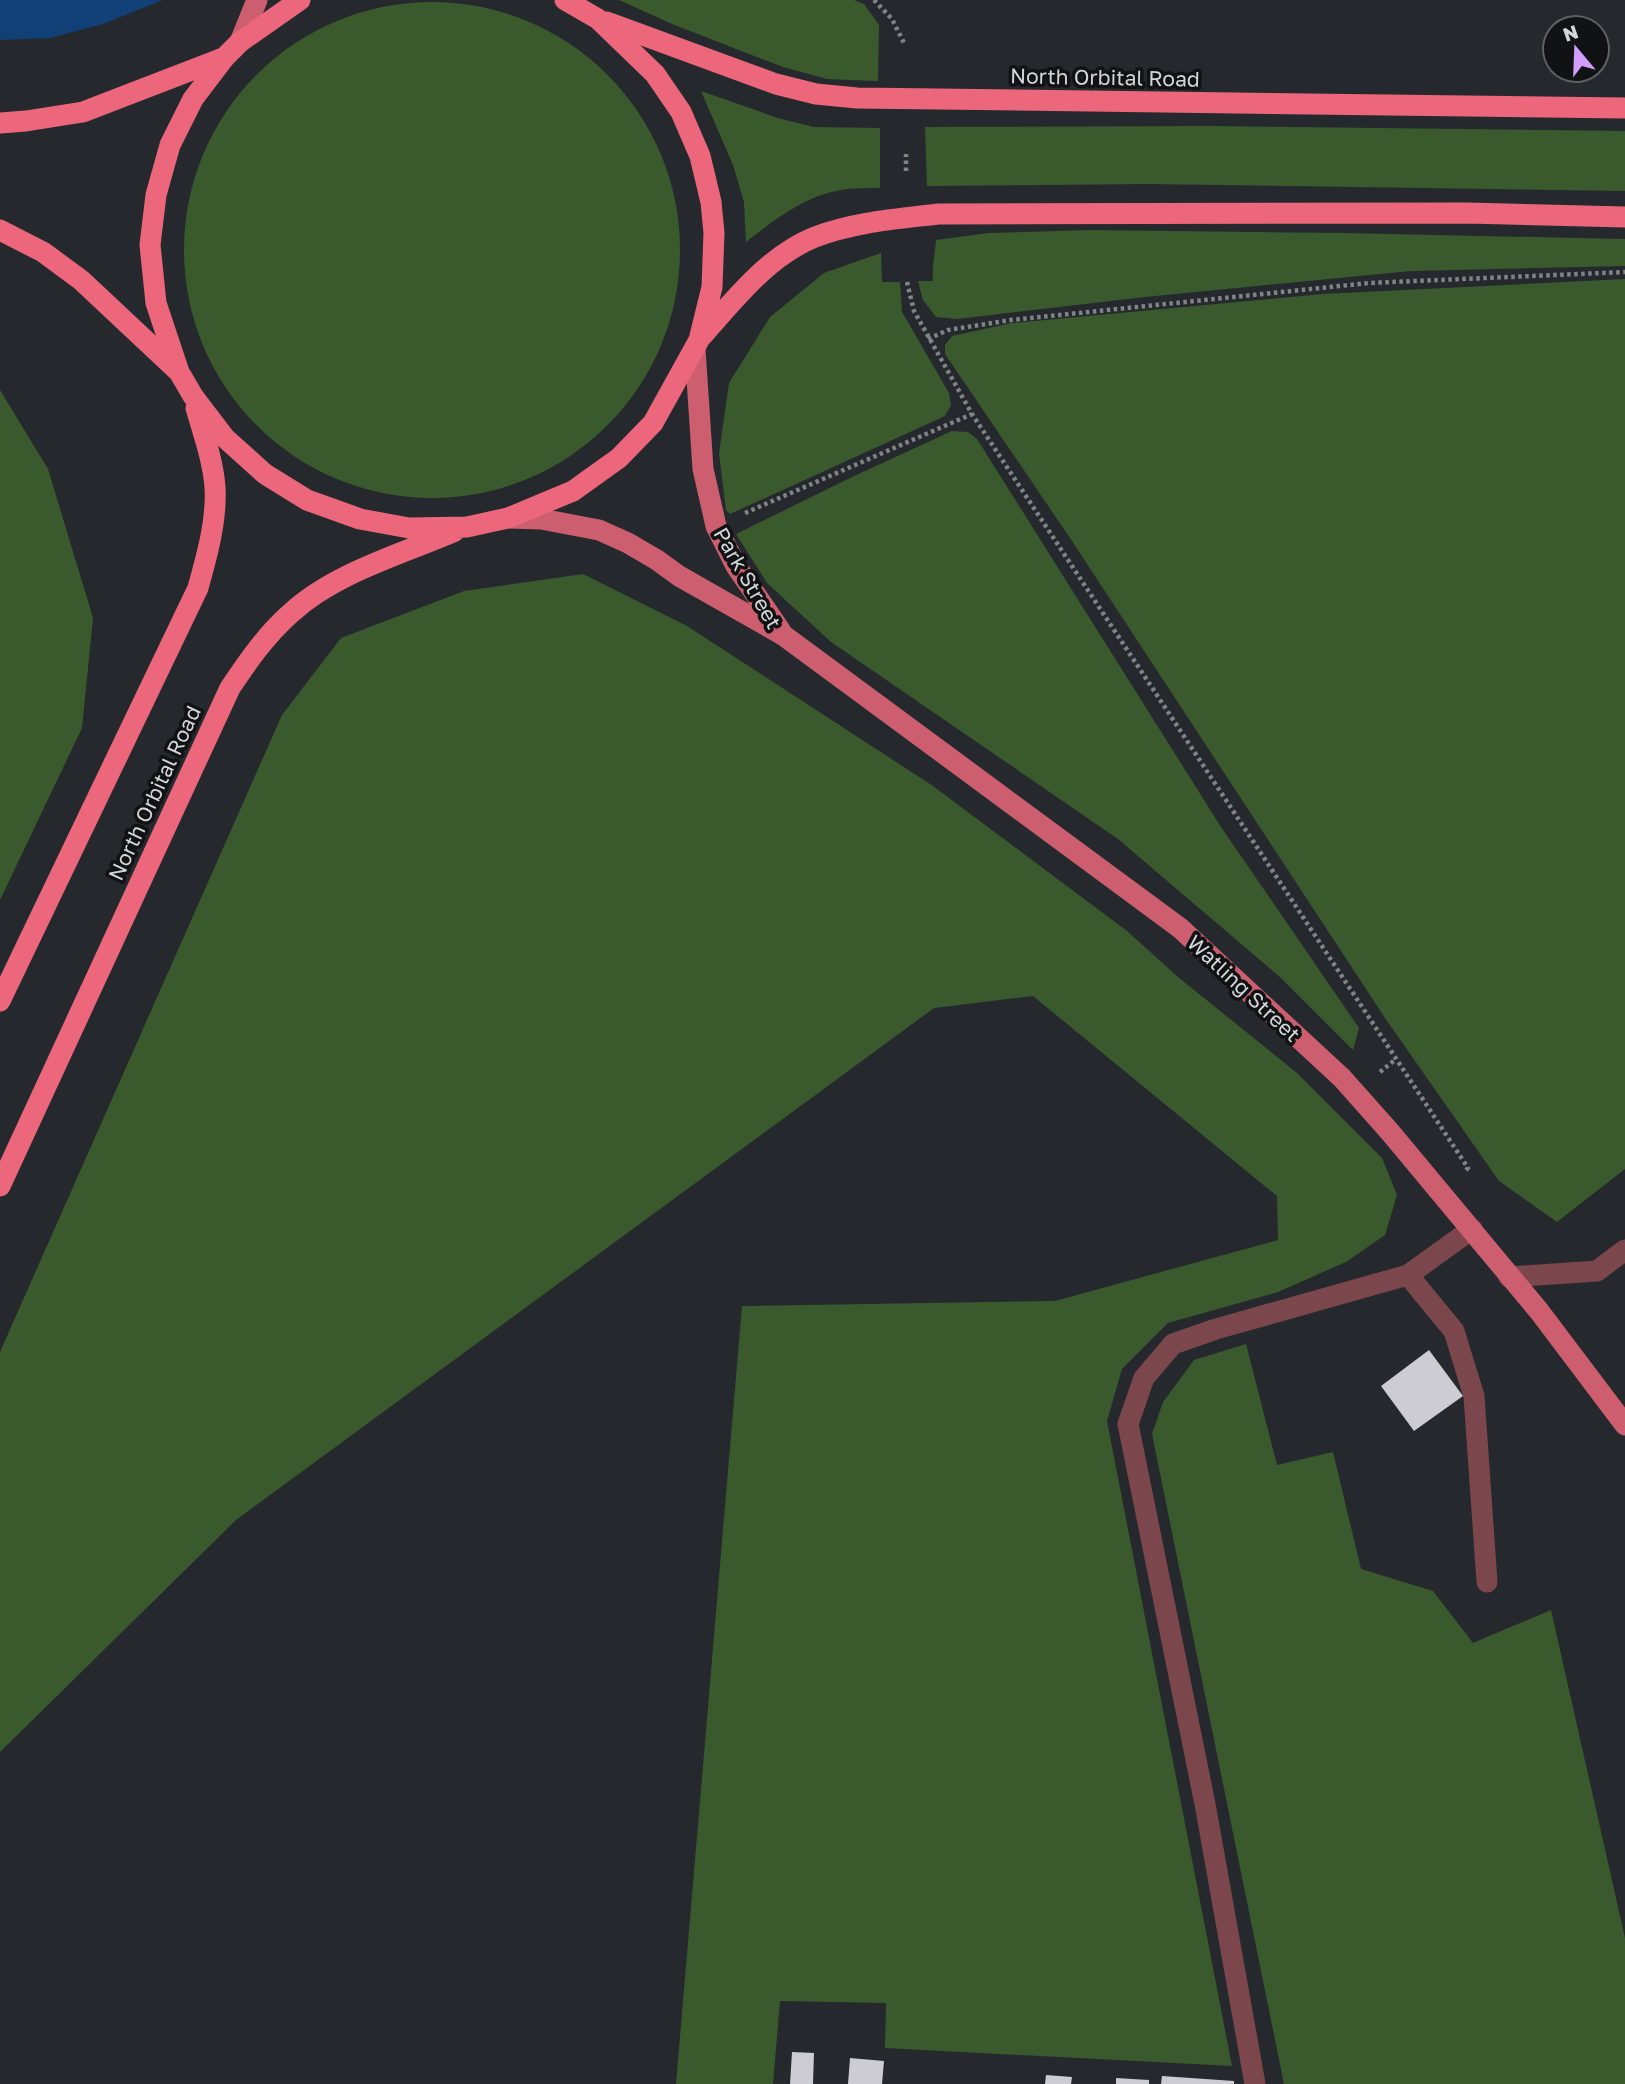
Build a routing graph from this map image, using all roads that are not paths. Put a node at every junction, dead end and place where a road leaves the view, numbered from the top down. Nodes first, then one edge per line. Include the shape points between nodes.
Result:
1 (257, 0) edge
2 (300, 0) edge
3 (565, 0) edge
4 (598, 19) junction
5 (233, 49) junction
6 (1625, 108) edge
7 (0, 123) edge
8 (1625, 217) edge
9 (0, 230) edge
10 (697, 345) junction
11 (179, 372) junction
12 (193, 396) junction
13 (508, 518) junction
14 (467, 527) junction
15 (783, 635) junction
16 (0, 1001) edge
17 (0, 1186) edge
18 (1472, 1229) junction
19 (1625, 1250) edge
20 (1408, 1275) junction
21 (1509, 1277) junction
22 (1625, 1425) edge
23 (1487, 1583) dead end
24 (1255, 2084) edge

1 - 5 main road
2 - 5 highway
3 - 4 highway
4 - 6 highway, North Orbital Road via 776,85 857,98
4 - 10 highway via 655,74 681,112 700,156 714,233 712,287
5 - 7 highway via 83,111
5 - 11 highway via 193,99 170,145 156,195 150,245 156,303
8 - 10 highway via 938,214 859,225 815,237 750,282
9 - 11 highway via 43,252 81,280
10 - 13 highway via 653,423 619,458 573,491
10 - 15 main road, Park Street via 703,469 716,526 736,566
11 - 12 highway
12 - 14 highway via 225,438 265,474 307,500 360,519 409,528
12 - 16 highway via 215,487 211,540 198,588
13 - 14 highway
13 - 15 main road, Park Street via 599,530 657,559
14 - 17 highway, North Orbital Road via 327,586 292,611 260,644 230,688
15 - 18 main road, Watling Street via 1180,928 1342,1078
18 - 20 street
18 - 21 main road, Watling Street
19 - 21 street via 1597,1271
20 - 23 street via 1454,1331 1474,1396
20 - 24 street via 1173,1343 1144,1377 1128,1424 1205,1804
21 - 22 main road, Watling Street

